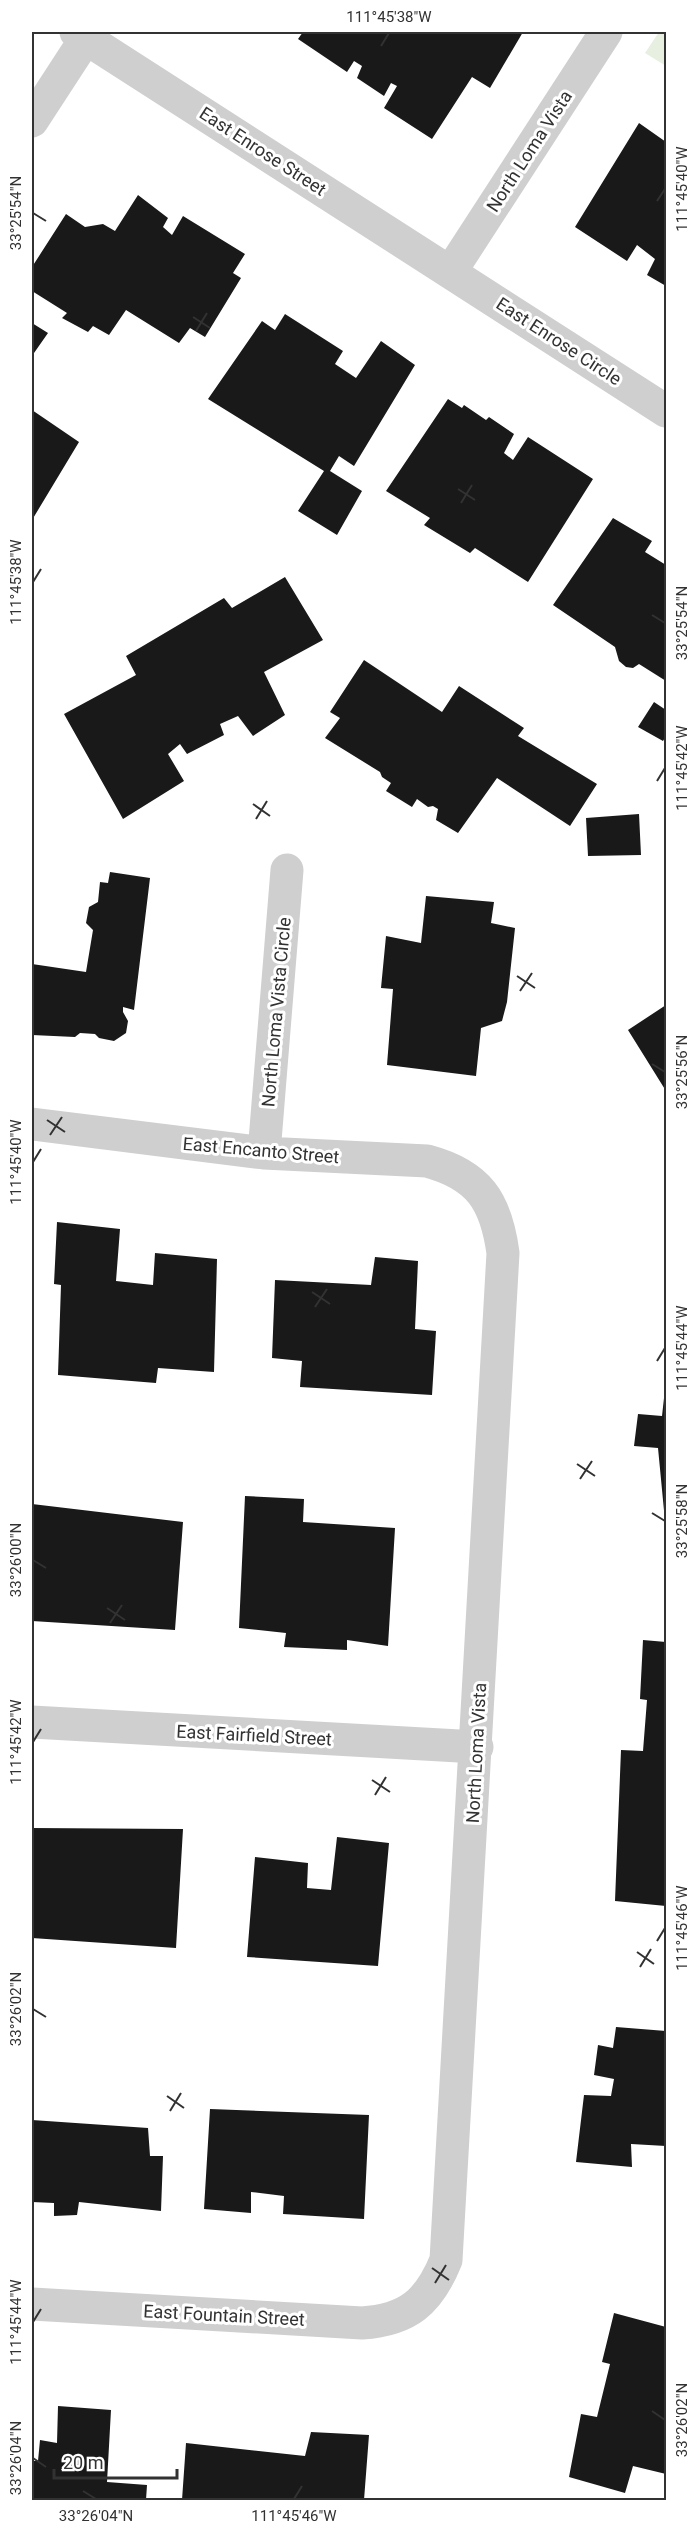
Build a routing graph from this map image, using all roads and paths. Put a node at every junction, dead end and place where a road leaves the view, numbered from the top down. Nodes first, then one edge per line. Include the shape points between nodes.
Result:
1 (606, 32) edge
2 (81, 35) edge
3 (32, 122) edge
4 (451, 271) junction
5 (666, 411) edge
6 (287, 870) dead end
7 (32, 1124) edge
8 (264, 1153) junction
9 (483, 1191) joint
10 (32, 1722) edge
11 (477, 1747) junction
12 (32, 2304) edge
13 (414, 2308) joint

1 - 4 street, North Loma Vista
2 - 3 street
2 - 4 street, East Enrose Street
4 - 5 street, East Enrose Circle
6 - 8 street, North Loma Vista Circle
7 - 8 street, East Encanto Street
8 - 9 street, East Encanto Street via 427,1161 466,1176
9 - 11 street, North Loma Vista via 500,1230 503,1252
10 - 11 street, East Fairfield Street
11 - 13 street, North Loma Vista via 446,2260 428,2296
12 - 13 street, East Fountain Street via 362,2323 397,2317

